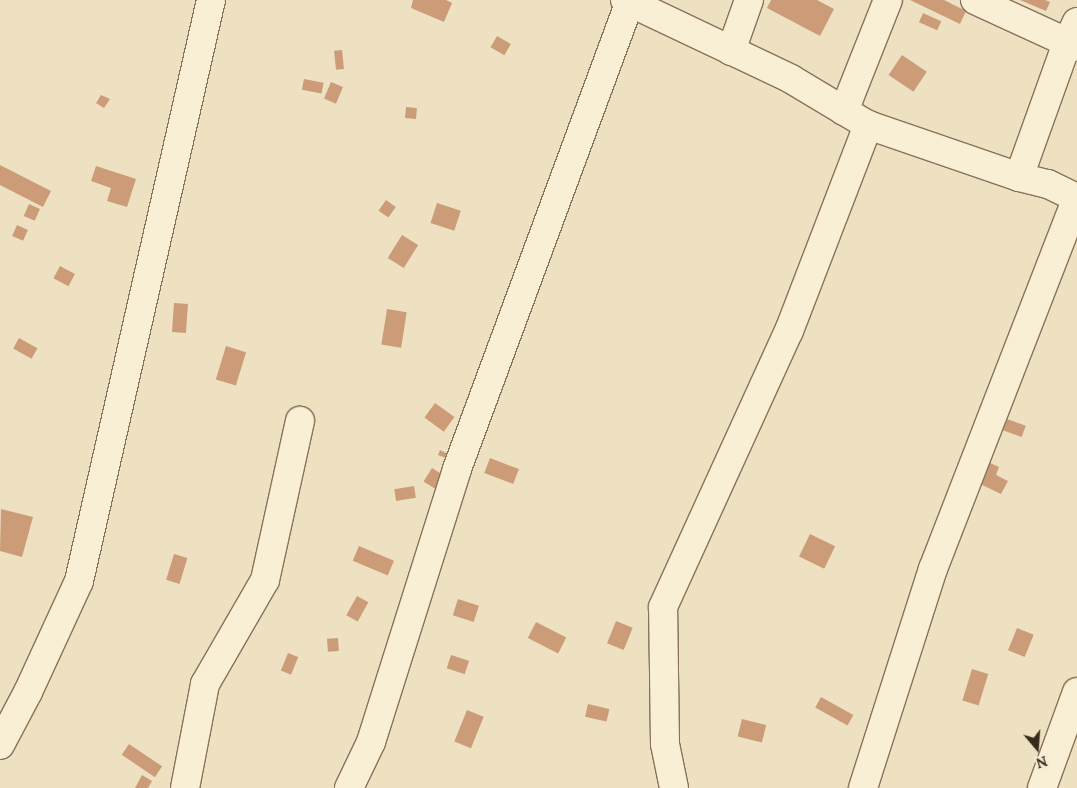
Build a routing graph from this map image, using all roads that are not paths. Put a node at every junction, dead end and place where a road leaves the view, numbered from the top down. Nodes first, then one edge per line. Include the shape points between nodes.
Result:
1 (211, 0) edge
2 (750, 0) edge
3 (888, 0) edge
4 (975, 0) edge
5 (628, 1) edge
6 (1074, 37) edge
7 (731, 51) junction
8 (844, 111) junction
9 (868, 125) junction
10 (1019, 177) junction
11 (1077, 198) edge
12 (300, 421) dead end
13 (1077, 692) edge
14 (0, 745) edge
15 (185, 788) edge
16 (348, 788) edge
17 (674, 788) edge
18 (862, 788) edge
19 (1042, 788) edge

1 - 14 street via 79,581
2 - 7 street
3 - 8 street
4 - 6 street
5 - 7 street
5 - 16 street via 457,469 371,742
6 - 10 street
7 - 8 street via 791,79
8 - 9 street
9 - 10 street
9 - 17 street via 789,331 662,607 665,744
10 - 11 street via 1048,184
11 - 18 street via 933,569
12 - 15 street via 265,580 205,684
13 - 19 street

